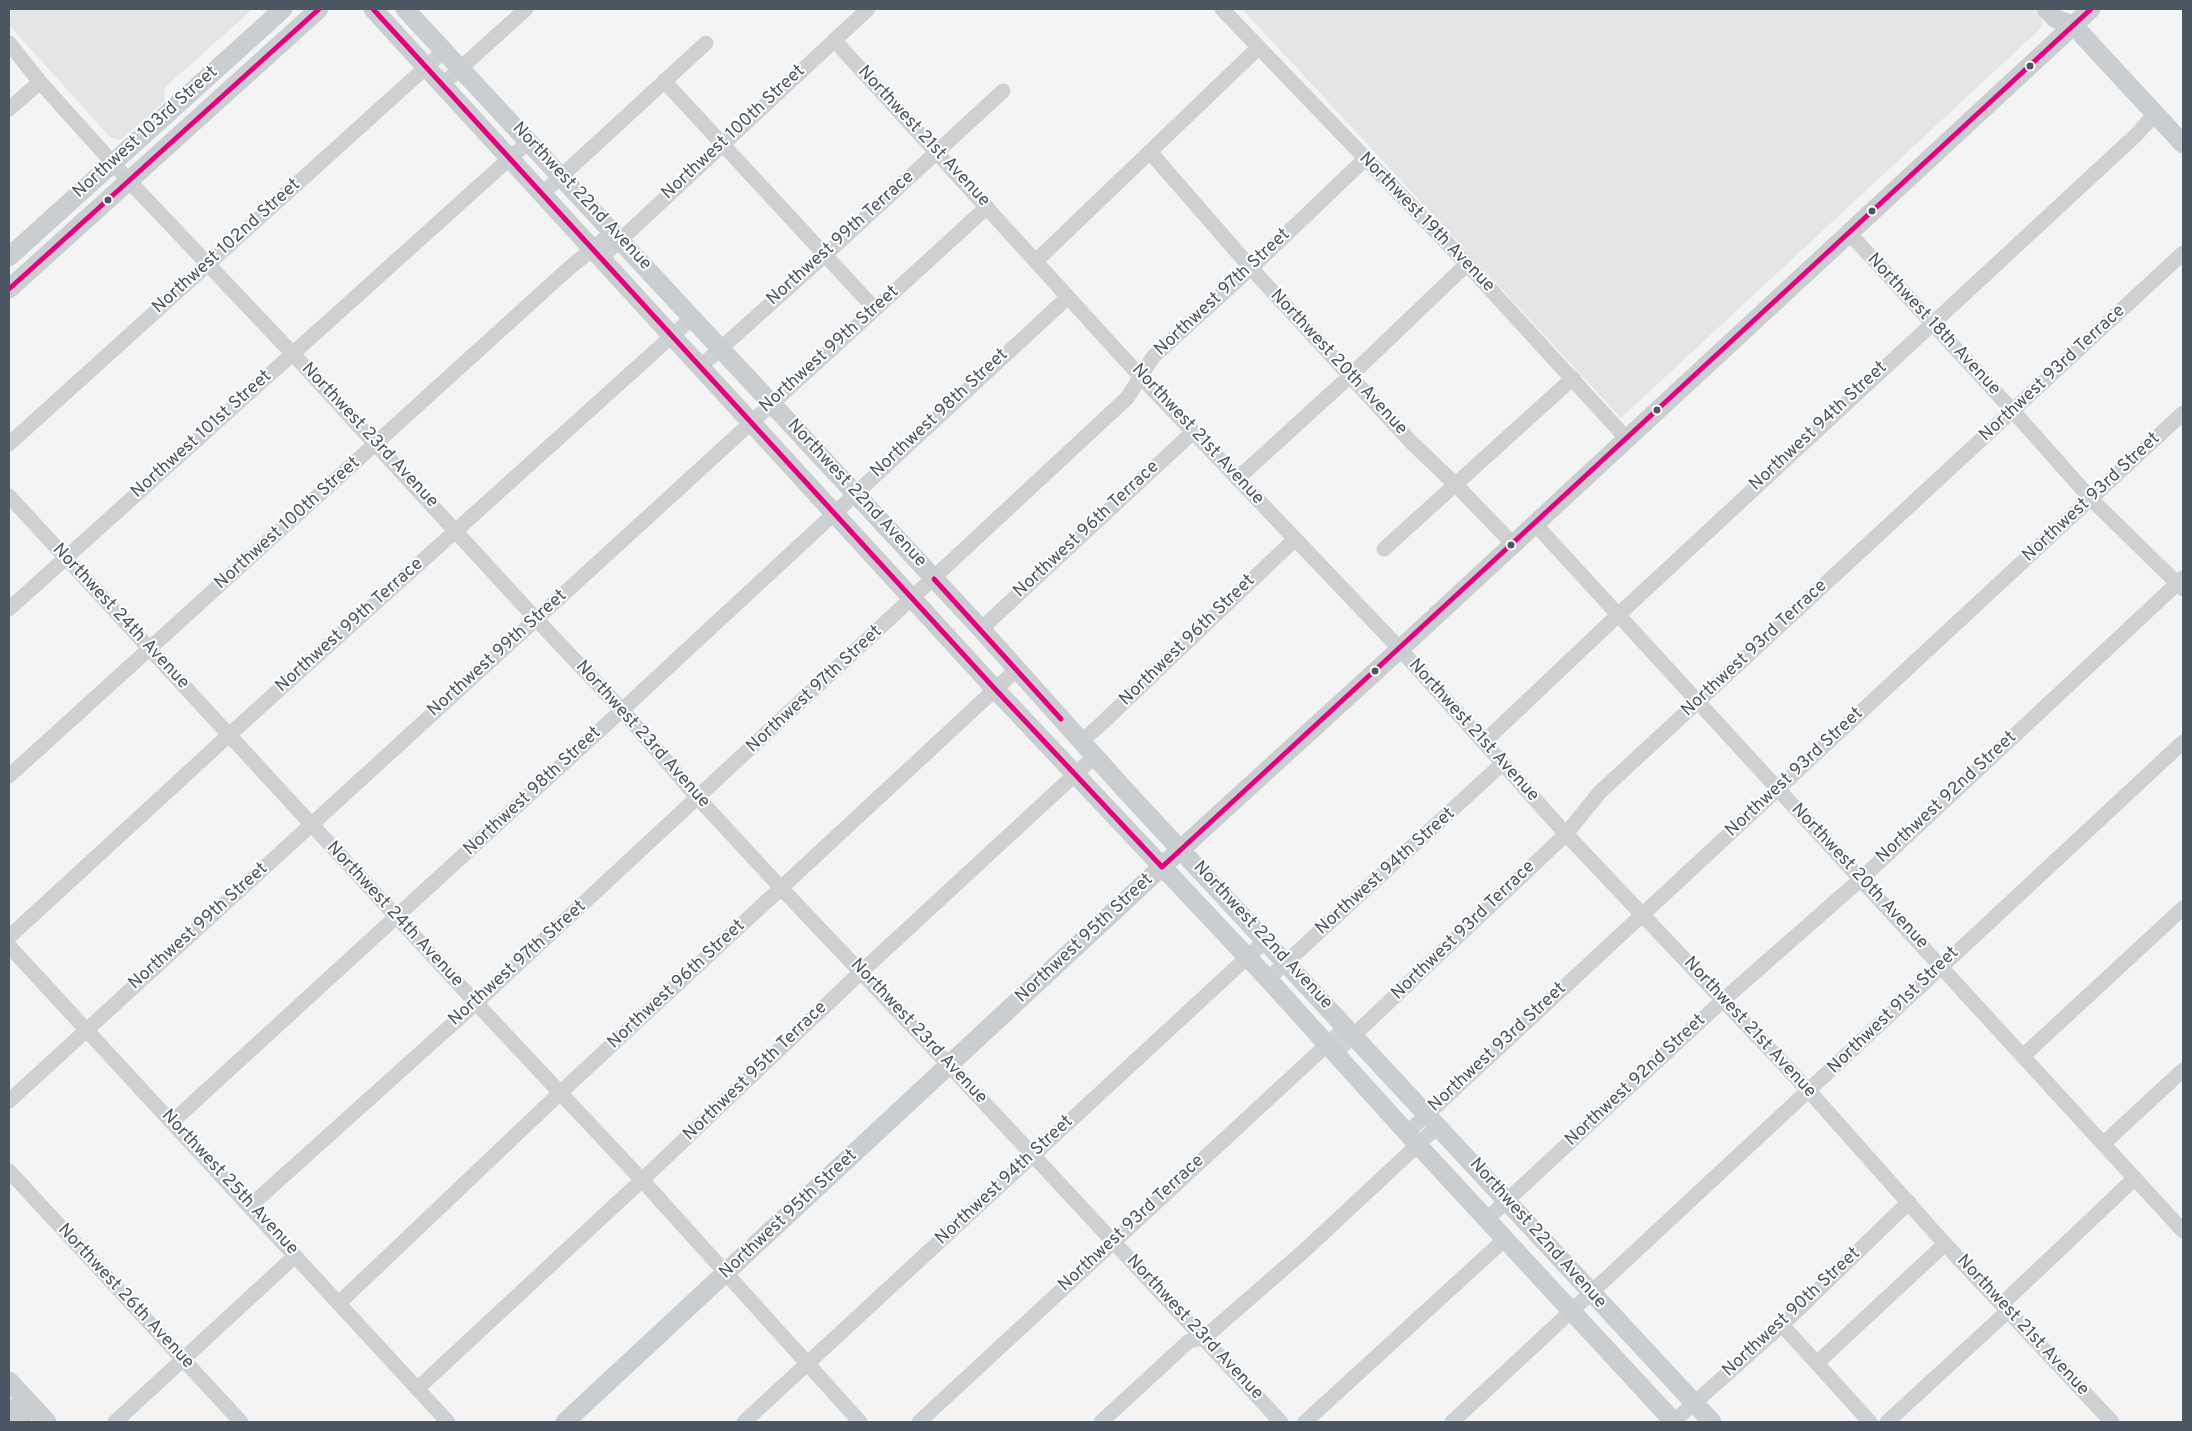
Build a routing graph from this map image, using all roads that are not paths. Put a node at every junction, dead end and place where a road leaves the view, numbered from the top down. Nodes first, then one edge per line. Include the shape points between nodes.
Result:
1 (283, 9) edge
2 (319, 9) edge
3 (373, 9) edge
4 (405, 9) edge
5 (526, 9) edge
6 (868, 9) edge
7 (1222, 9) edge
8 (2046, 9) edge
9 (2091, 9) edge
10 (2071, 17) edge
11 (834, 40) junction
12 (9, 43) edge
13 (706, 43) dead end
14 (1258, 48) junction
15 (445, 50) junction
16 (427, 66) junction
17 (462, 68) junction
18 (664, 81) junction
19 (40, 82) junction
20 (443, 84) junction
21 (1003, 91) dead end
22 (9, 109) edge
23 (2155, 114) junction
24 (529, 141) junction
25 (723, 144) junction
26 (2183, 144) edge
27 (936, 152) junction
28 (1150, 152) junction
29 (510, 158) junction
30 (1365, 159) junction
31 (113, 163) junction
32 (561, 176) junction
33 (130, 181) junction
34 (543, 193) junction
35 (987, 207) junction
36 (1849, 233) junction
37 (617, 236) junction
38 (597, 253) junction
39 (2183, 253) edge
40 (825, 255) junction
41 (9, 257) edge
42 (1036, 261) junction
43 (208, 263) junction
44 (1467, 264) junction
45 (1251, 268) junction
46 (9, 290) edge
47 (1068, 297) junction
48 (875, 309) junction
49 (693, 317) junction
50 (1932, 322) junction
51 (672, 336) junction
52 (721, 348) junction
53 (292, 353) junction
54 (700, 367) junction
55 (1140, 376) junction
56 (1350, 376) junction
57 (1572, 378) junction
58 (772, 403) junction
59 (2013, 411) junction
60 (2183, 413) edge
61 (751, 422) junction
62 (1193, 432) junction
63 (1627, 439) junction
64 (9, 444) edge
65 (376, 445) junction
66 (1237, 479) junction
67 (1455, 484) junction
68 (855, 492) junction
69 (9, 496) edge
70 (2092, 500) junction
71 (834, 512) junction
72 (1535, 524) junction
73 (455, 531) junction
74 (1294, 540) junction
75 (1513, 544) junction
76 (1384, 549) dead end
77 (66, 558) junction
78 (934, 579) junction
79 (2181, 583) edge
80 (914, 598) junction
81 (9, 609) edge
82 (1618, 615) junction
83 (536, 619) junction
84 (982, 629) junction
85 (149, 649) junction
86 (1400, 649) junction
87 (1017, 669) junction
88 (995, 689) junction
89 (1698, 702) junction
90 (622, 710) junction
91 (229, 735) junction
92 (1081, 741) junction
93 (1484, 742) junction
94 (2183, 742) edge
95 (1095, 756) junction
96 (1503, 763) junction
97 (9, 776) edge
98 (1076, 776) junction
99 (1778, 789) junction
100 (698, 798) junction
101 (311, 824) junction
102 (1566, 834) junction
103 (1181, 849) junction
104 (1162, 867) junction
105 (1861, 879) junction
106 (782, 889) junction
107 (2183, 908) edge
108 (1642, 915) junction
109 (397, 918) junction
110 (9, 937) edge
111 (1266, 940) junction
112 (9, 946) edge
113 (1247, 957) junction
114 (1286, 962) junction
115 (1941, 966) junction
116 (861, 972) junction
117 (1268, 980) junction
118 (1722, 1001) junction
119 (476, 1003) junction
120 (87, 1030) junction
121 (1350, 1031) junction
122 (1331, 1049) junction
123 (2023, 1056) junction
124 (950, 1066) junction
125 (2183, 1070) edge
126 (1809, 1091) junction
127 (560, 1093) junction
128 (9, 1101) edge
129 (1432, 1120) junction
130 (172, 1122) junction
131 (1412, 1139) junction
132 (2103, 1144) junction
133 (1033, 1155) junction
134 (9, 1171) edge
135 (2134, 1178) junction
136 (642, 1180) junction
137 (1507, 1201) junction
138 (1909, 1202) junction
139 (250, 1206) junction
140 (1487, 1219) junction
141 (2183, 1231) edge
142 (1505, 1238) junction
143 (1112, 1242) junction
144 (1945, 1244) junction
145 (295, 1256) junction
146 (727, 1272) junction
147 (1591, 1292) junction
148 (339, 1303) junction
149 (2005, 1307) junction
150 (1571, 1311) junction
151 (1782, 1325) junction
152 (1204, 1338) junction
153 (182, 1359) junction
154 (1817, 1363) junction
155 (807, 1364) junction
156 (9, 1381) edge
157 (417, 1389) junction
158 (1694, 1403) junction
159 (21, 1416) edge
160 (2103, 1419) edge
161 (47, 1422) edge
162 (115, 1422) edge
163 (241, 1422) edge
164 (448, 1422) edge
165 (565, 1422) edge
166 (744, 1422) edge
167 (860, 1422) edge
168 (919, 1422) edge
169 (1101, 1422) edge
170 (1281, 1422) edge
171 (1305, 1422) edge
172 (1452, 1422) edge
173 (1674, 1422) edge
174 (1712, 1422) edge
175 (1870, 1422) edge
176 (1887, 1422) edge

1 - 31 main road, Northwest 103rd Street
2 - 33 main road, Northwest 103rd Street
3 - 16 main road, Northwest 22nd Avenue
4 - 15 main road, Northwest 22nd Avenue
5 - 17 street
6 - 11 street, Northwest 100th Street
7 - 14 street, Northwest 19th Avenue
8 - 10 main road via 2056,19
9 - 10 main road, Northwest 95th Street
10 - 23 main road
10 - 36 main road, Northwest 95th Street
11 - 25 street, Northwest 100th Street
11 - 27 street, Northwest 21st Avenue
12 - 19 street, Northwest 23rd Avenue
13 - 18 street
14 - 28 street
14 - 30 street, Northwest 19th Avenue
15 - 16 street, Northwest 102nd Street
15 - 17 main road, Northwest 22nd Avenue
16 - 20 main road, Northwest 22nd Avenue
16 - 43 street, Northwest 102nd Street
17 - 20 street
17 - 24 main road, Northwest 22nd Avenue
18 - 25 street
18 - 32 street
19 - 22 street
19 - 31 street, Northwest 23rd Avenue
20 - 29 main road, Northwest 22nd Avenue
21 - 27 street, Northwest 99th Terrace
23 - 26 main road
23 - 50 street, Northwest 94th Street
24 - 29 street, Northwest 101st Street
24 - 32 main road, Northwest 22nd Avenue
25 - 37 street, Northwest 100th Street
25 - 40 street
27 - 35 street, Northwest 21st Avenue
27 - 40 street, Northwest 99th Terrace
28 - 42 street
28 - 45 street, Northwest 20th Avenue
29 - 34 main road, Northwest 22nd Avenue
29 - 53 street, Northwest 101st Street
30 - 44 street, Northwest 19th Avenue
30 - 45 street, Northwest 97th Street
31 - 33 street, Northwest 23rd Avenue
31 - 41 main road, Northwest 103rd Street
32 - 34 street
32 - 37 main road, Northwest 22nd Avenue
33 - 43 street, Northwest 23rd Avenue
33 - 46 main road, Northwest 103rd Street
34 - 38 main road, Northwest 22nd Avenue
35 - 42 street, Northwest 21st Avenue
35 - 48 street, Northwest 99th Street
36 - 50 street, Northwest 18th Avenue
36 - 63 main road, Northwest 95th Street
37 - 38 street, Northwest 100th Street
37 - 49 main road, Northwest 22nd Avenue
38 - 51 main road, Northwest 22nd Avenue
38 - 65 street, Northwest 100th Street
39 - 59 street, Northwest 93rd Terrace
40 - 48 street
40 - 52 street, Northwest 99th Terrace
42 - 47 street, Northwest 21st Avenue
43 - 53 street, Northwest 23rd Avenue
43 - 64 street, Northwest 102nd Street
44 - 56 street
44 - 57 street, Northwest 19th Avenue
45 - 55 street, Northwest 97th Street via 1153,357
45 - 56 street, Northwest 20th Avenue
47 - 55 street, Northwest 21st Avenue
47 - 68 street, Northwest 98th Street
48 - 58 street, Northwest 99th Street
49 - 51 street, Northwest 99th Terrace
49 - 52 main road, Northwest 22nd Avenue
50 - 59 street, Northwest 18th Avenue
50 - 82 street, Northwest 94th Street
51 - 54 main road, Northwest 22nd Avenue
51 - 73 street, Northwest 99th Terrace
52 - 54 street, Northwest 99th Terrace
52 - 58 main road, Northwest 22nd Avenue
53 - 65 street, Northwest 23rd Avenue
53 - 77 street, Northwest 101st Street
54 - 61 main road, Northwest 22nd Avenue
55 - 62 street, Northwest 21st Avenue
55 - 78 street, Northwest 97th Street via 1127,398
56 - 66 street
56 - 67 street, Northwest 20th Avenue
57 - 63 street, Northwest 19th Avenue
57 - 67 street
58 - 61 street, Northwest 99th Street
58 - 68 main road, Northwest 22nd Avenue
59 - 70 street, Northwest 18th Avenue
59 - 89 street, Northwest 93rd Terrace
60 - 70 street, Northwest 93rd Street
61 - 71 main road, Northwest 22nd Avenue
61 - 83 street, Northwest 99th Street
62 - 66 street, Northwest 21st Avenue
62 - 84 street, Northwest 96th Terrace
63 - 72 main road, Northwest 95th Street
65 - 73 street, Northwest 23rd Avenue
65 - 85 street, Northwest 100th Street
66 - 74 street, Northwest 21st Avenue
67 - 75 street, Northwest 20th Avenue
67 - 76 street
68 - 71 street, Northwest 98th Street
68 - 78 main road, Northwest 22nd Avenue
69 - 77 street, Northwest 24th Avenue
70 - 79 street, Northwest 18th Avenue
70 - 99 street, Northwest 93rd Street
71 - 80 main road, Northwest 22nd Avenue
71 - 90 street, Northwest 98th Street
72 - 75 main road, Northwest 95th Street
72 - 82 street, Northwest 20th Avenue
73 - 83 street, Northwest 23rd Avenue
73 - 91 street, Northwest 99th Terrace
74 - 86 street, Northwest 21st Avenue
74 - 92 street, Northwest 96th Street
75 - 86 main road, Northwest 95th Street
77 - 81 street, Northwest 101st Street
77 - 85 street, Northwest 24th Avenue
78 - 80 street, Northwest 97th Street
78 - 84 main road, Northwest 22nd Avenue
79 - 105 street, Northwest 92nd Street
80 - 88 main road, Northwest 22nd Avenue
80 - 100 street, Northwest 97th Street
82 - 89 street, Northwest 20th Avenue
82 - 93 street, Northwest 94th Street
83 - 90 street, Northwest 23rd Avenue
83 - 101 street, Northwest 99th Street
84 - 87 main road, Northwest 22nd Avenue
85 - 91 street, Northwest 24th Avenue
85 - 97 street, Northwest 100th Street
86 - 93 street, Northwest 21st Avenue
86 - 103 main road, Northwest 95th Street
87 - 88 street, Northwest 96th Street
87 - 92 main road, Northwest 22nd Avenue
88 - 98 main road, Northwest 22nd Avenue
88 - 106 street, Northwest 96th Street
89 - 99 street, Northwest 20th Avenue
89 - 102 street, Northwest 93rd Terrace via 1600,792
90 - 100 street, Northwest 23rd Avenue
90 - 109 street, Northwest 98th Street
91 - 101 street, Northwest 24th Avenue
91 - 110 street, Northwest 99th Terrace
92 - 95 main road, Northwest 22nd Avenue
93 - 96 street, Northwest 21st Avenue
94 - 115 street, Northwest 91st Street
95 - 98 street, Northwest 95th Terrace
95 - 103 main road, Northwest 22nd Avenue
96 - 102 street, Northwest 21st Avenue
96 - 114 street, Northwest 94th Street
98 - 104 main road, Northwest 22nd Avenue
98 - 116 street, Northwest 95th Terrace
99 - 105 street, Northwest 20th Avenue
99 - 108 street, Northwest 93rd Street
100 - 106 street, Northwest 23rd Avenue
100 - 119 street, Northwest 97th Street
101 - 109 street, Northwest 24th Avenue
101 - 120 street, Northwest 99th Street
102 - 108 street, Northwest 21st Avenue
102 - 121 street, Northwest 93rd Terrace
103 - 104 main road, Northwest 95th Street
103 - 111 main road, Northwest 22nd Avenue
104 - 113 main road, Northwest 22nd Avenue
104 - 124 main road, Northwest 95th Street
105 - 115 street, Northwest 20th Avenue
105 - 118 street, Northwest 92nd Street
106 - 116 street, Northwest 23rd Avenue
106 - 127 street, Northwest 96th Street
107 - 123 street
108 - 118 street, Northwest 21st Avenue
108 - 129 street, Northwest 93rd Street
109 - 119 street, Northwest 24th Avenue
109 - 130 street, Northwest 98th Street
111 - 113 street, Northwest 94th Street
111 - 114 main road, Northwest 22nd Avenue
112 - 120 street, Northwest 25th Avenue
113 - 117 main road, Northwest 22nd Avenue
113 - 133 street, Northwest 94th Street
114 - 117 street, Northwest 94th Street
114 - 121 main road, Northwest 22nd Avenue
115 - 123 street, Northwest 20th Avenue
115 - 126 street, Northwest 91st Street
116 - 124 street, Northwest 23rd Avenue
116 - 136 street, Northwest 95th Terrace
117 - 122 main road, Northwest 22nd Avenue
118 - 126 street, Northwest 21st Avenue
118 - 137 street, Northwest 92nd Street
119 - 127 street, Northwest 24th Avenue
119 - 139 street, Northwest 97th Street
120 - 128 street, Northwest 99th Street
120 - 130 street, Northwest 25th Avenue
121 - 122 street, Northwest 93rd Terrace
121 - 129 main road, Northwest 22nd Avenue
122 - 131 main road, Northwest 22nd Avenue
122 - 143 street, Northwest 93rd Terrace
123 - 132 street, Northwest 20th Avenue
124 - 133 street, Northwest 23rd Avenue
124 - 146 main road, Northwest 95th Street
125 - 132 street
126 - 138 street, Northwest 21st Avenue
126 - 147 street, Northwest 91st Street
127 - 136 street, Northwest 24th Avenue
127 - 148 street, Northwest 96th Street
129 - 131 street, Northwest 93rd Street
129 - 137 main road, Northwest 22nd Avenue
130 - 139 street, Northwest 25th Avenue
131 - 140 main road, Northwest 22nd Avenue
131 - 152 street, Northwest 93rd Street via 1305,1250
132 - 135 street, Northwest 20th Avenue
133 - 143 street, Northwest 23rd Avenue
133 - 155 street, Northwest 94th Street
134 - 153 street, Northwest 26th Avenue
135 - 141 street, Northwest 20th Avenue
135 - 149 street
136 - 146 street, Northwest 24th Avenue
136 - 157 street, Northwest 95th Terrace
137 - 140 street, Northwest 92nd Street
137 - 147 main road, Northwest 22nd Avenue
138 - 144 street, Northwest 21st Avenue
138 - 151 street, Northwest 90th Street
139 - 145 street, Northwest 25th Avenue
140 - 142 main road, Northwest 22nd Avenue
142 - 150 main road, Northwest 22nd Avenue
142 - 171 street
143 - 152 street, Northwest 23rd Avenue
143 - 168 street, Northwest 93rd Terrace
144 - 149 street, Northwest 21st Avenue
144 - 154 street
145 - 148 street, Northwest 25th Avenue
145 - 153 street
146 - 155 street, Northwest 24th Avenue
146 - 165 main road, Northwest 95th Street
147 - 150 street, Northwest 91st Street
147 - 158 main road, Northwest 22nd Avenue
148 - 157 street, Northwest 25th Avenue
149 - 160 street, Northwest 21st Avenue
149 - 176 street
150 - 172 street, Northwest 91st Street
150 - 173 main road, Northwest 22nd Avenue
151 - 154 street
151 - 158 street, Northwest 90th Street
152 - 169 street, Northwest 93rd Street via 1189,1341
152 - 170 street, Northwest 23rd Avenue
153 - 162 street
153 - 163 street, Northwest 26th Avenue
154 - 175 street
155 - 166 street, Northwest 94th Street
155 - 167 street, Northwest 24th Avenue
156 - 159 main road
157 - 164 street, Northwest 25th Avenue
158 - 173 street, Northwest 90th Street
158 - 174 main road, Northwest 22nd Avenue
159 - 161 main road

